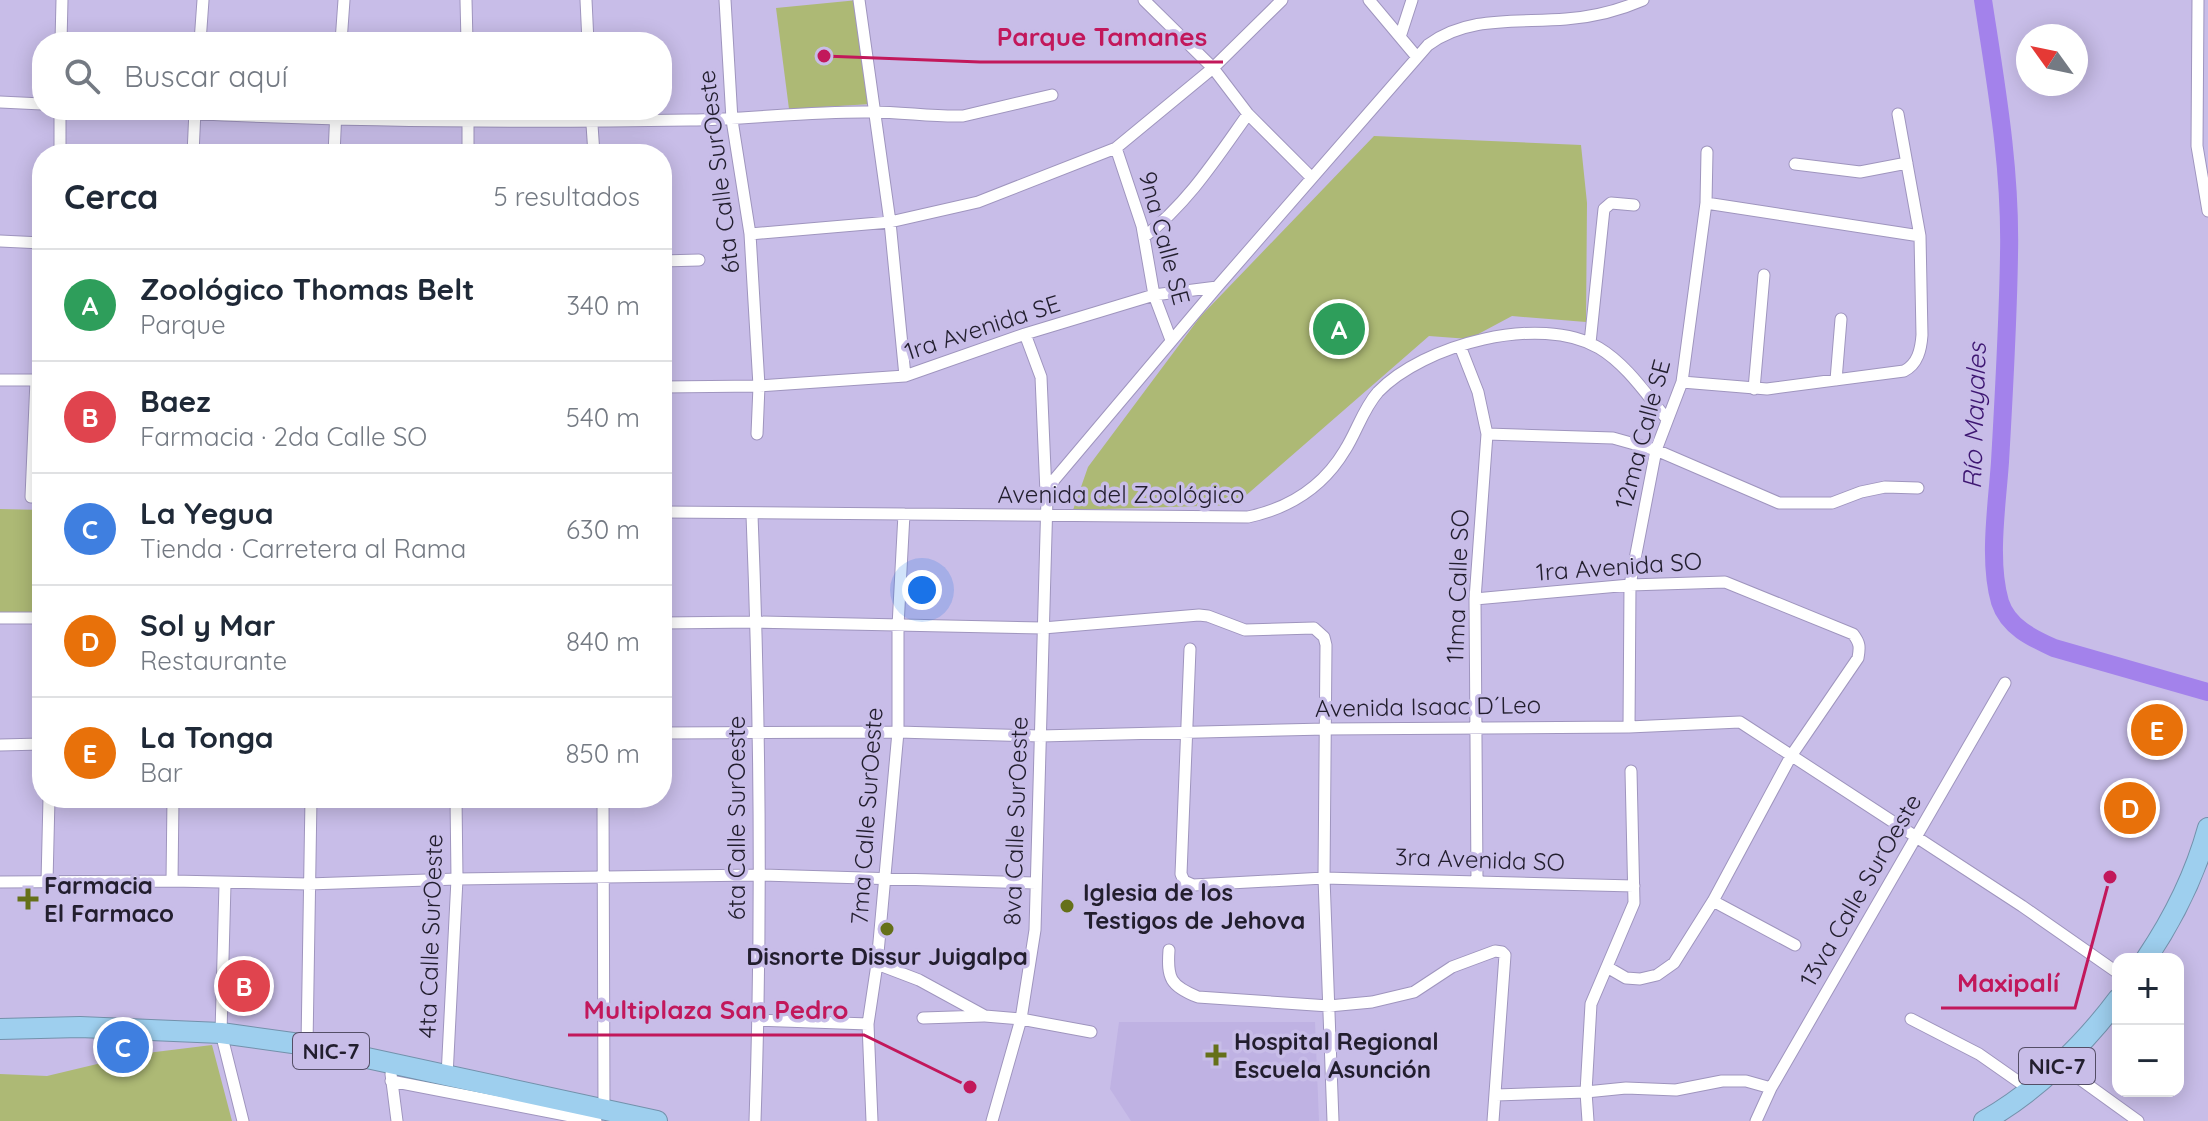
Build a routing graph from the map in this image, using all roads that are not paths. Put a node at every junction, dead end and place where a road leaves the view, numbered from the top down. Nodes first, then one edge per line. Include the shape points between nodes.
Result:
1 (62, 0) edge
2 (203, 0) edge
3 (344, 0) edge
4 (466, 0) edge
5 (586, 0) edge
6 (725, 0) edge
7 (859, 0) edge
8 (1144, 0) edge
9 (1282, 0) edge
10 (1369, 0) edge
11 (1412, 0) edge
12 (1643, 0) edge
13 (2198, 0) edge
14 (61, 32) edge
15 (201, 32) edge
16 (342, 32) edge
17 (467, 32) edge
18 (588, 32) edge
19 (1400, 37) junction
20 (1416, 56) junction
21 (1213, 68) junction
22 (1052, 95) dead end
23 (0, 102) edge
24 (32, 104) edge
25 (873, 112) junction
26 (1248, 114) junction
27 (1898, 114) dead end
28 (672, 118) edge
29 (60, 120) edge
30 (195, 120) edge
31 (336, 120) edge
32 (468, 120) edge
33 (591, 120) edge
34 (732, 120) junction
35 (60, 144) edge
36 (193, 144) edge
37 (335, 144) edge
38 (468, 144) edge
39 (593, 144) edge
40 (1116, 148) junction
41 (1707, 152) dead end
42 (1907, 163) junction
43 (1795, 164) dead end
44 (1311, 177) junction
45 (1706, 203) junction
46 (1634, 205) dead end
47 (2208, 211) edge
48 (890, 222) junction
49 (750, 234) junction
50 (1920, 236) junction
51 (1144, 237) junction
52 (0, 241) edge
53 (32, 243) edge
54 (699, 260) dead end
55 (672, 261) edge
56 (1764, 275) dead end
57 (1217, 287) junction
58 (1154, 295) junction
59 (1841, 319) dead end
60 (1025, 334) junction
61 (1171, 340) junction
62 (1590, 343) junction
63 (1460, 346) junction
64 (905, 376) junction
65 (0, 380) edge
66 (32, 380) edge
67 (1836, 380) junction
68 (1682, 382) junction
69 (759, 386) junction
70 (672, 387) edge
71 (1754, 389) junction
72 (1666, 418) junction
73 (757, 434) dead end
74 (1487, 434) junction
75 (1656, 450) junction
76 (1918, 488) dead end
77 (1047, 498) junction
78 (672, 512) edge
79 (904, 514) junction
80 (752, 515) junction
81 (1047, 517) junction
82 (1630, 585) junction
83 (1475, 599) junction
84 (0, 618) edge
85 (32, 618) edge
86 (756, 622) junction
87 (672, 623) edge
88 (898, 626) junction
89 (1043, 628) junction
90 (1190, 649) dead end
91 (2005, 683) dead end
92 (1629, 727) junction
93 (1477, 728) junction
94 (1326, 729) junction
95 (898, 732) junction
96 (1185, 732) junction
97 (672, 733) edge
98 (757, 733) junction
99 (1040, 736) junction
100 (32, 744) edge
101 (0, 745) edge
102 (1791, 756) junction
103 (1631, 771) dead end
104 (49, 808) edge
105 (173, 808) edge
106 (311, 808) edge
107 (456, 808) edge
108 (603, 808) edge
109 (2208, 828) edge
110 (1916, 837) junction
111 (758, 875) junction
112 (604, 876) junction
113 (884, 877) junction
114 (1324, 878) junction
115 (457, 879) junction
116 (1477, 880) junction
117 (172, 881) junction
118 (0, 882) edge
119 (47, 882) junction
120 (1036, 883) junction
121 (225, 884) junction
122 (308, 884) junction
123 (1634, 886) junction
124 (1713, 901) junction
125 (1795, 945) dead end
126 (1169, 950) dead end
127 (2149, 953) edge
128 (877, 964) junction
129 (1607, 967) junction
130 (2112, 969) edge
131 (1329, 1006) junction
132 (2112, 1007) edge
133 (985, 1016) junction
134 (923, 1018) dead end
135 (1021, 1019) junction
136 (1911, 1019) dead end
137 (758, 1020) junction
138 (868, 1024) junction
139 (0, 1029) edge
140 (1091, 1032) dead end
141 (221, 1033) junction
142 (307, 1045) junction
143 (2059, 1064) junction
144 (390, 1073) junction
145 (447, 1076) junction
146 (1771, 1088) junction
147 (2029, 1089) junction
148 (1586, 1092) junction
149 (1496, 1095) junction
150 (530, 1108) edge
151 (600, 1115) edge
152 (648, 1120) edge
153 (243, 1121) edge
154 (397, 1121) edge
155 (755, 1121) edge
156 (872, 1121) edge
157 (992, 1121) edge
158 (1333, 1121) edge
159 (1493, 1121) edge
160 (1588, 1121) edge
161 (1756, 1121) edge
162 (1984, 1121) edge
163 (2138, 1121) edge

1 - 14 street
2 - 15 street
3 - 16 street
4 - 17 street
5 - 18 street
6 - 34 street, 6ta Calle SurOeste
7 - 25 street
8 - 21 street
9 - 21 street
10 - 19 street
11 - 19 street
12 - 20 street via 1599,16 1483,23 1454,30
13 - 47 street via 2197,146
19 - 20 street
20 - 44 street
21 - 26 street
21 - 40 street
22 - 25 street via 963,116
23 - 24 street
25 - 34 street
25 - 48 street
26 - 44 street
26 - 51 street via 1192,193
27 - 42 street
28 - 34 street
29 - 35 street
30 - 36 street
31 - 37 street
32 - 38 street
33 - 39 street
34 - 49 street, 6ta Calle SurOeste
40 - 48 street via 978,202
40 - 51 street, 9na Calle SE
41 - 45 street, 12ma Calle SE
42 - 43 street via 1860,172
42 - 50 street
44 - 57 street
45 - 50 street
45 - 68 street, 12ma Calle SE
46 - 62 street via 1611,203 1604,209
48 - 49 street
48 - 64 street
49 - 69 street, 6ta Calle SurOeste
50 - 67 street via 1922,335 1913,365 1904,371
51 - 58 street, 9na Calle SE
52 - 53 street
54 - 55 street
56 - 71 street
57 - 58 street, 1ra Avenida SE
57 - 61 street
58 - 60 street, 1ra Avenida SE
58 - 61 street, 9na Calle SE
59 - 67 street
60 - 64 street, 1ra Avenida SE
60 - 77 street, 8va Calle SurOeste via 1041,377
61 - 77 street via 1067,463
62 - 63 street, Avenida del Zoológico via 1568,336 1507,334
62 - 72 street, Avenida del Zoológico via 1617,361
63 - 74 street, 11ma Calle SO
63 - 81 street, Avenida del Zoológico via 1390,380 1366,408 1345,450 1323,478 1284,508 1248,517
64 - 69 street, 1ra Avenida SE
65 - 66 street
67 - 71 street
68 - 71 street
68 - 72 street, 12ma Calle SE
69 - 70 street, 1ra Avenida SE
69 - 73 street, 6ta Calle SurOeste
72 - 75 street, 12ma Calle SE
74 - 75 street via 1613,438
74 - 83 street, 11ma Calle SO
75 - 76 street via 1779,503 1832,503 1885,487
75 - 82 street, 12ma Calle SE
77 - 81 street, 8va Calle SurOeste
78 - 80 street, Avenida del Zoológico
79 - 80 street, Avenida del Zoológico
79 - 81 street, Avenida del Zoológico
79 - 88 street, 7ma Calle SurOeste
80 - 86 street, 6ta Calle SurOeste
81 - 89 street, 8va Calle SurOeste
82 - 83 street, 1ra Avenida SO
82 - 92 street, 12ma Calle SE
82 - 102 street, 1ra Avenida SO via 1725,582 1853,634 1858,658
83 - 93 street, 11ma Calle SO
84 - 85 street
86 - 87 street
86 - 88 street
86 - 98 street, 6ta Calle SurOeste
88 - 89 street
88 - 95 street, 7ma Calle SurOeste
89 - 94 street via 1199,615 1245,630 1314,628 1326,645
89 - 99 street, 8va Calle SurOeste
90 - 96 street
91 - 110 street, 13va Calle SurOeste
92 - 93 street, Avenida Isaac D´Leo
92 - 102 street, Avenida Isaac D´Leo via 1740,722
93 - 94 street, Avenida Isaac D´Leo
93 - 116 street, 11ma Calle SO
94 - 96 street, Avenida Isaac D´Leo
94 - 114 street
95 - 98 street, Avenida Isaac D´Leo
95 - 99 street, Avenida Isaac D´Leo
95 - 113 street, 7ma Calle SurOeste
96 - 99 street, Avenida Isaac D´Leo
96 - 114 street, 3ra Avenida SO via 1184,881 1193,885
97 - 98 street, Avenida Isaac D´Leo
98 - 111 street, 6ta Calle SurOeste
99 - 120 street, 8va Calle SurOeste
100 - 101 street
102 - 110 street, Avenida Isaac D´Leo
102 - 124 street
103 - 123 street
104 - 119 street
105 - 117 street
106 - 122 street
107 - 115 street, 4ta Calle SurOeste
108 - 112 street
109 - 127 highway via 2181,898
110 - 130 street, Avenida Isaac D´Leo
110 - 146 street, 13va Calle SurOeste
111 - 112 street
111 - 113 street
111 - 137 street, 6ta Calle SurOeste
112 - 115 street
112 - 151 street
113 - 120 street
113 - 128 street, 7ma Calle SurOeste
114 - 116 street, 3ra Avenida SO
114 - 131 street
115 - 122 street
115 - 145 street, 4ta Calle SurOeste
116 - 123 street, 3ra Avenida SO
117 - 119 street
117 - 121 street
118 - 119 street
120 - 135 street, 8va Calle SurOeste via 1035,930
121 - 122 street
121 - 141 street
122 - 142 street
123 - 129 street via 1634,903
124 - 125 street
124 - 129 street via 1674,963 1657,975 1626,978
126 - 131 street via 1167,973 1182,991 1198,997
128 - 133 street
128 - 138 street, 7ma Calle SurOeste
129 - 148 street via 1591,1004
131 - 149 street via 1398,998 1452,967 1502,952
131 - 158 street
132 - 143 highway, NIC-7
133 - 134 street
133 - 135 street
135 - 140 street
135 - 157 street, 8va Calle SurOeste
136 - 147 street via 1979,1054
137 - 138 street
137 - 155 street, 6ta Calle SurOeste
138 - 156 street, 7ma Calle SurOeste
139 - 141 highway, NIC-7
141 - 142 highway, NIC-7
141 - 153 street
142 - 144 highway, NIC-7
143 - 147 highway, NIC-7
143 - 163 street
144 - 145 highway, NIC-7
144 - 150 street
144 - 154 street
145 - 150 highway, NIC-7
146 - 148 street via 1722,1081 1676,1090
146 - 161 street, 13va Calle SurOeste
147 - 162 highway, NIC-7
148 - 149 street
148 - 160 street
149 - 159 street
150 - 151 highway, NIC-7
151 - 152 highway, NIC-7

